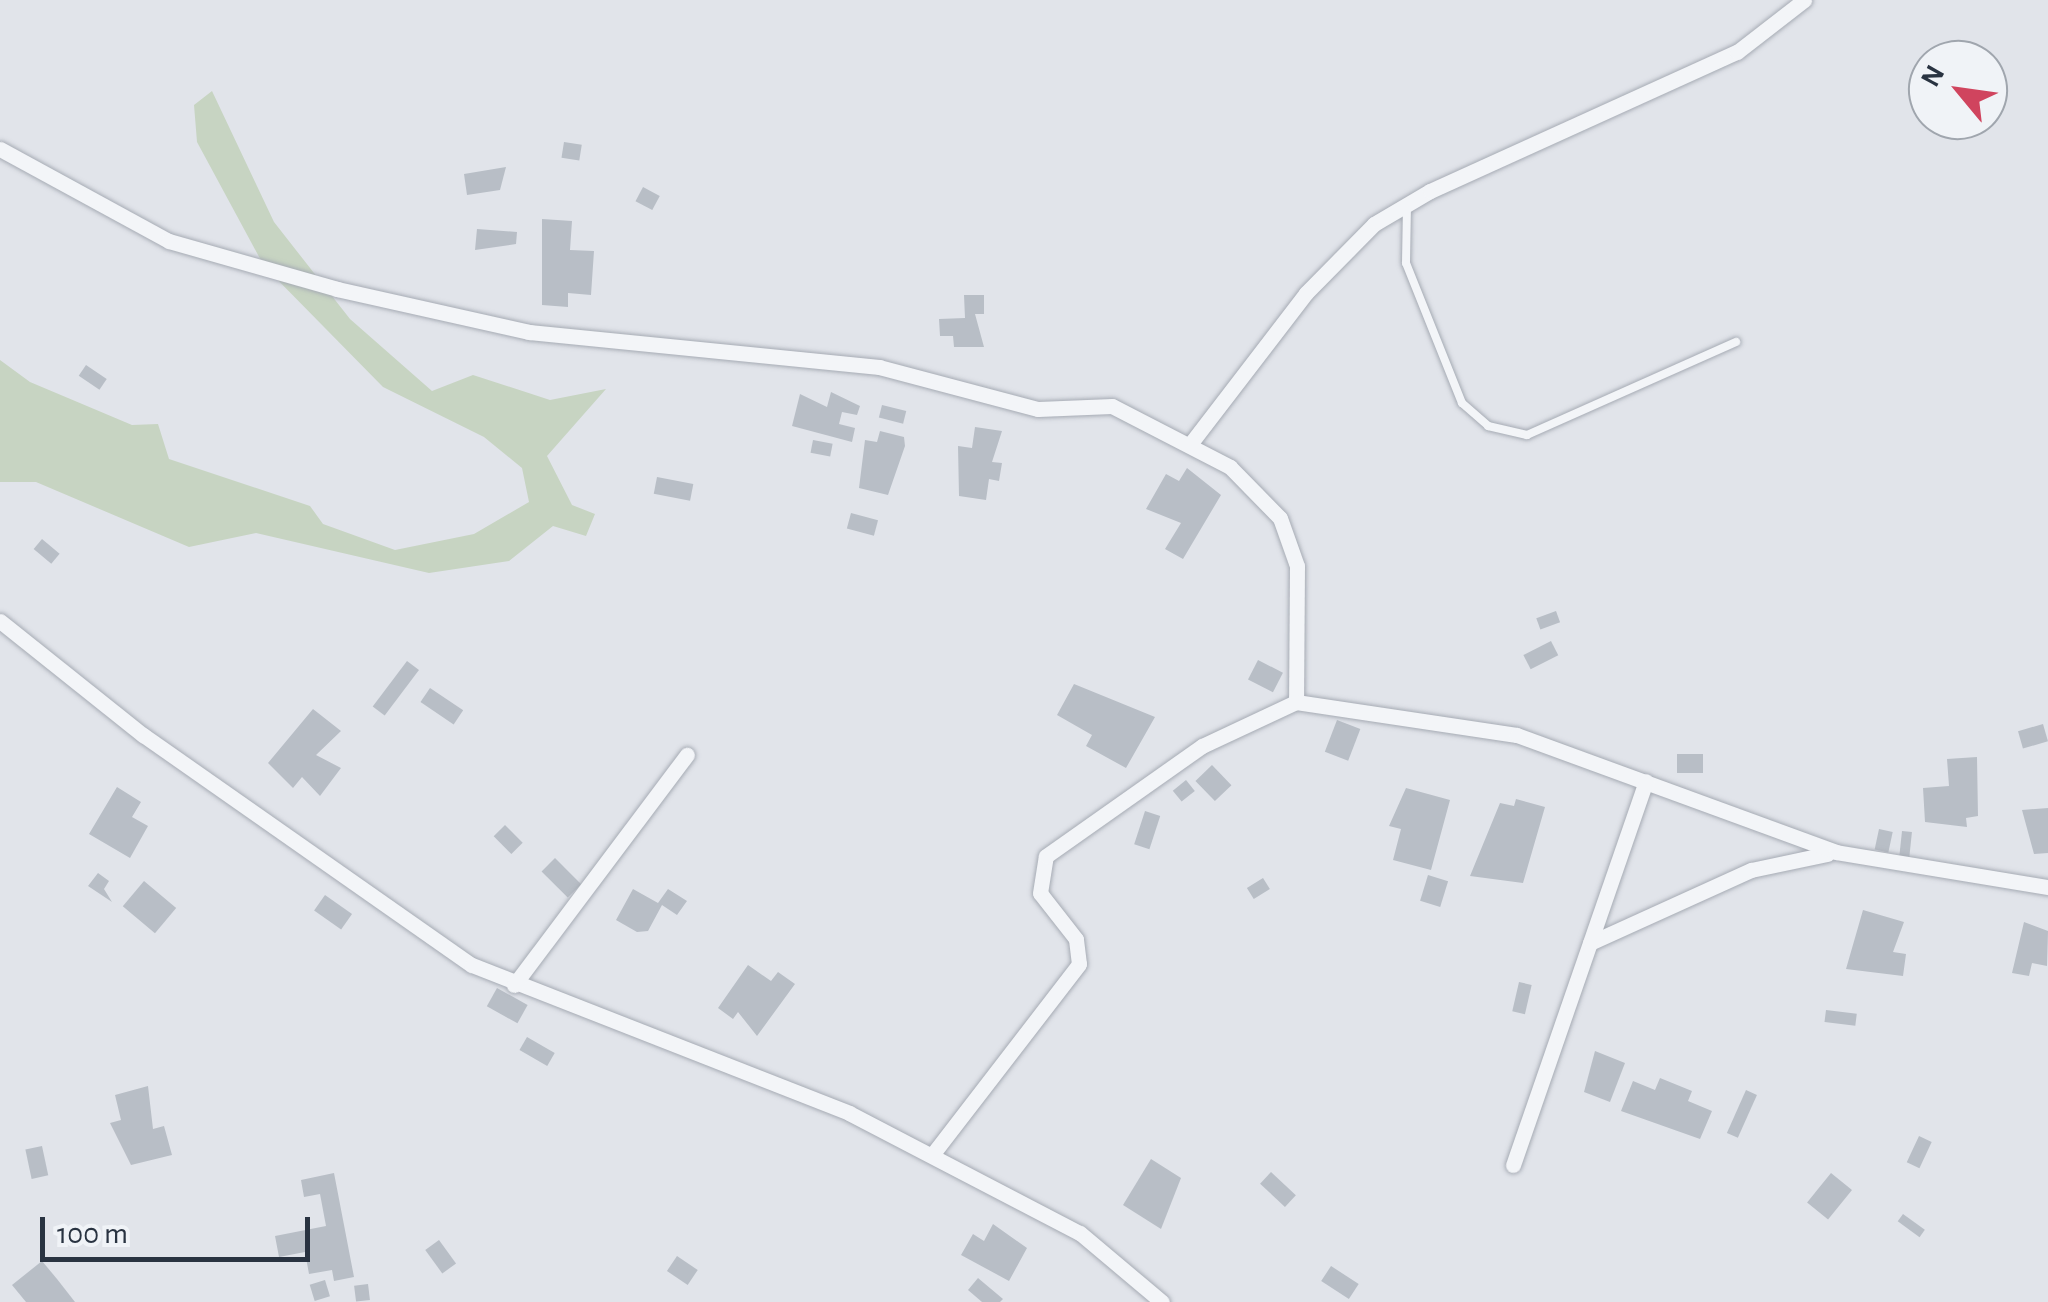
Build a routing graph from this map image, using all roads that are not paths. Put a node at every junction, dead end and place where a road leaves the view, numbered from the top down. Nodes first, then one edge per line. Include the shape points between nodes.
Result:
1 (1804, 0) edge
2 (0, 148) edge
3 (1407, 205) junction
4 (1736, 342) dead end
5 (1192, 442) junction
6 (0, 621) edge
7 (1296, 702) junction
8 (687, 755) dead end
9 (1646, 781) junction
10 (1836, 852) junction
11 (2048, 887) edge
12 (1590, 944) junction
13 (514, 985) junction
14 (932, 1155) junction
15 (1513, 1165) dead end
16 (1162, 1302) edge

1 - 3 street via 1737,52
2 - 5 street via 169,241 236,265 529,332 879,367 1038,410 1112,406
3 - 4 lane via 1406,263 1462,403 1488,426 1527,434
3 - 5 street via 1374,224 1306,293
5 - 7 street via 1261,492 1290,540 1301,626
6 - 13 street via 341,876 444,948
7 - 9 street via 1517,735
7 - 14 street via 1202,746 1046,856 1040,893 1076,939 1079,964
8 - 13 street
9 - 10 street
9 - 12 street
10 - 11 street
10 - 12 street via 1751,870
12 - 15 street
13 - 14 street via 777,1081
14 - 16 street via 1080,1233

